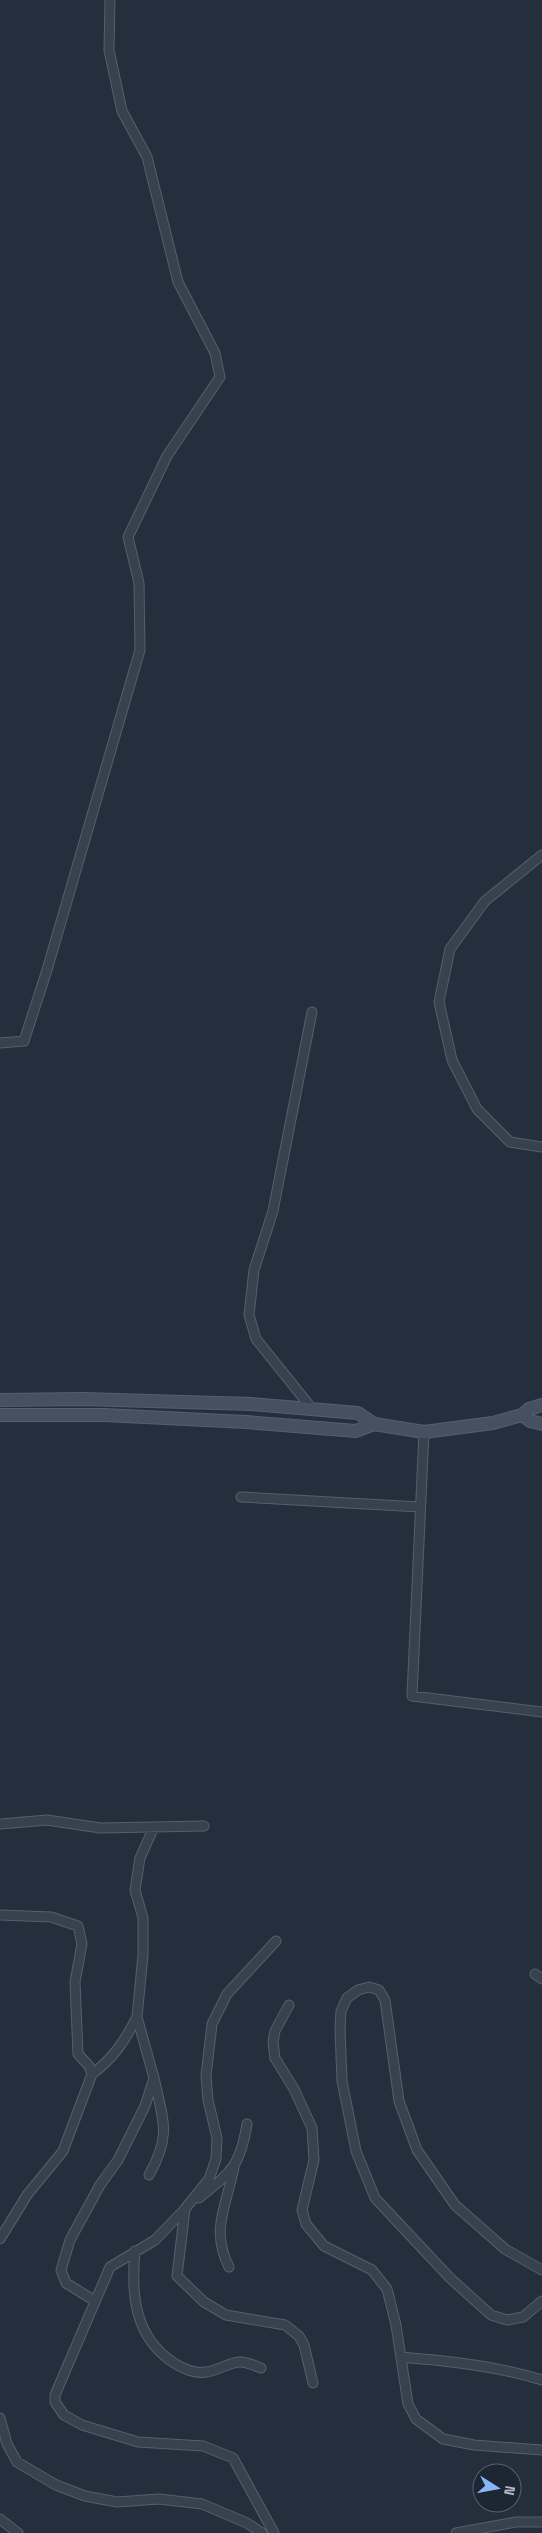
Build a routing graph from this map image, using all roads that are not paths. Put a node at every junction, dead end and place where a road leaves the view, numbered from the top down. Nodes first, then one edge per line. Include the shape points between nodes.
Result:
1 (110, 0) edge
2 (542, 855) edge
3 (312, 1012) dead end
4 (0, 1043) edge
5 (542, 1147) edge
6 (0, 1400) edge
7 (542, 1405) edge
8 (313, 1410) junction
9 (0, 1415) edge
10 (522, 1415) junction
11 (374, 1424) junction
12 (542, 1424) edge
13 (424, 1432) junction
14 (241, 1497) dead end
15 (420, 1506) junction
16 (542, 1712) edge
17 (0, 1824) edge
18 (204, 1826) dead end
19 (154, 1827) junction
20 (0, 1914) edge
21 (276, 1941) dead end
22 (289, 2005) dead end
23 (137, 2017) junction
24 (92, 2074) junction
25 (154, 2078) junction
26 (247, 2124) dead end
27 (234, 2166) junction
28 (149, 2175) dead end
29 (184, 2210) junction
30 (0, 2239) edge
31 (136, 2251) junction
32 (229, 2267) dead end
33 (542, 2270) edge
34 (95, 2301) junction
35 (542, 2301) edge
36 (401, 2357) junction
37 (261, 2368) dead end
38 (542, 2380) edge
39 (313, 2383) dead end
40 (0, 2418) edge
41 (542, 2450) edge
42 (0, 2519) edge
43 (542, 2522) edge
44 (489, 2527) junction
45 (18, 2533) edge
46 (262, 2533) edge
47 (274, 2533) edge
48 (456, 2533) edge
49 (500, 2533) edge

1 - 4 street via 109,50 122,111 147,157 178,282 215,353 220,377 167,456 128,537 139,583 140,650 24,1041
2 - 5 street via 485,901 450,949 439,1002 452,1060 477,1109 510,1142
3 - 8 street via 273,1210 254,1270 250,1315 256,1340
6 - 8 street via 251,1404
7 - 10 street
8 - 11 street via 358,1413
9 - 11 street via 123,1416 356,1431
10 - 12 street
10 - 13 street via 466,1428
11 - 13 street
13 - 15 street
14 - 15 street
15 - 16 street via 412,1696
17 - 19 street via 47,1820 100,1828
18 - 19 street
19 - 23 street via 140,1858 135,1890 143,1918
20 - 24 street via 51,1917 78,1926 82,1944 76,1982 78,2054
21 - 29 street via 227,1994 212,2024 206,2076 216,2138 216,2159 209,2179
22 - 36 street via 275,2031 273,2042 275,2058 290,2081 312,2128 314,2160 302,2210 306,2224 324,2246 372,2270 387,2289
23 - 24 street via 122,2045
23 - 25 street
24 - 30 street via 63,2151 27,2194
25 - 28 street via 164,2114 165,2136
25 - 34 street via 145,2106 118,2160 100,2185 70,2240 61,2270 66,2284
26 - 27 street via 243,2151
27 - 29 street
27 - 32 street via 219,2236
29 - 31 street via 155,2240
29 - 39 street via 177,2276 204,2302 226,2315 285,2325 299,2336
31 - 34 street via 110,2267
31 - 37 street via 132,2285 136,2310 148,2338 164,2357 184,2369 205,2373 240,2362
33 - 35 street via 505,2249 455,2205 417,2150 399,2101 385,2000 379,1990 369,1987 358,1990 347,1998 341,2012 342,2081 356,2151 375,2198 450,2278 491,2315 507,2320 523,2317
34 - 47 street via 55,2395 58,2407 82,2425 138,2442 203,2446 234,2458
36 - 38 street via 472,2365
36 - 41 street via 408,2404 416,2419 443,2439 474,2445
40 - 46 street via 7,2444 17,2462 56,2485 85,2496 118,2502 159,2499 202,2504
42 - 45 street
43 - 44 street
44 - 48 street
44 - 49 street

